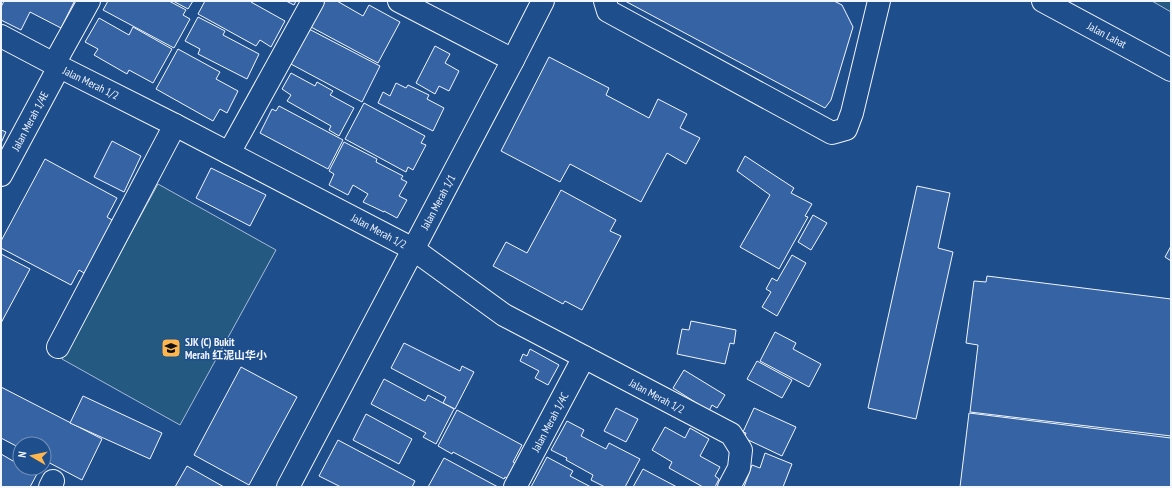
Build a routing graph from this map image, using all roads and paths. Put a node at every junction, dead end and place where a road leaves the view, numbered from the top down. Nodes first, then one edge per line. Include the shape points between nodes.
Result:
1 (89, 1) edge
2 (313, 1) edge
3 (399, 1) edge
4 (543, 1) edge
5 (605, 1) edge
6 (879, 1) edge
7 (1043, 1) edge
8 (1, 36) edge
9 (513, 60) junction
10 (56, 66) junction
11 (1171, 70) edge
12 (175, 125) junction
13 (229, 153) junction
14 (1, 175) edge
15 (413, 249) junction
16 (58, 346) dead end
17 (584, 357) junction
18 (288, 487) edge
19 (515, 487) edge
20 (729, 487) edge

1 - 10 street, Jalan Merah 1/4E
2 - 13 street
3 - 9 street
4 - 9 street, Jalan Merah 1/1
5 - 6 street via 608,11 832,133 846,129 852,113
7 - 11 street, Jalan Lahat
8 - 10 street, Jalan Merah 1/2
9 - 15 street, Jalan Merah 1/1
10 - 12 street, Jalan Merah 1/2
10 - 14 street, Jalan Merah 1/4E
12 - 13 street, Jalan Merah 1/2
12 - 16 street
13 - 15 street, Jalan Merah 1/2
15 - 17 street, Jalan Merah 1/2 via 504,315
15 - 18 street, Jalan Merah 1/1
17 - 19 street, Jalan Merah 1/4C
17 - 20 street, Jalan Merah 1/2 via 731,434 741,450 739,468

